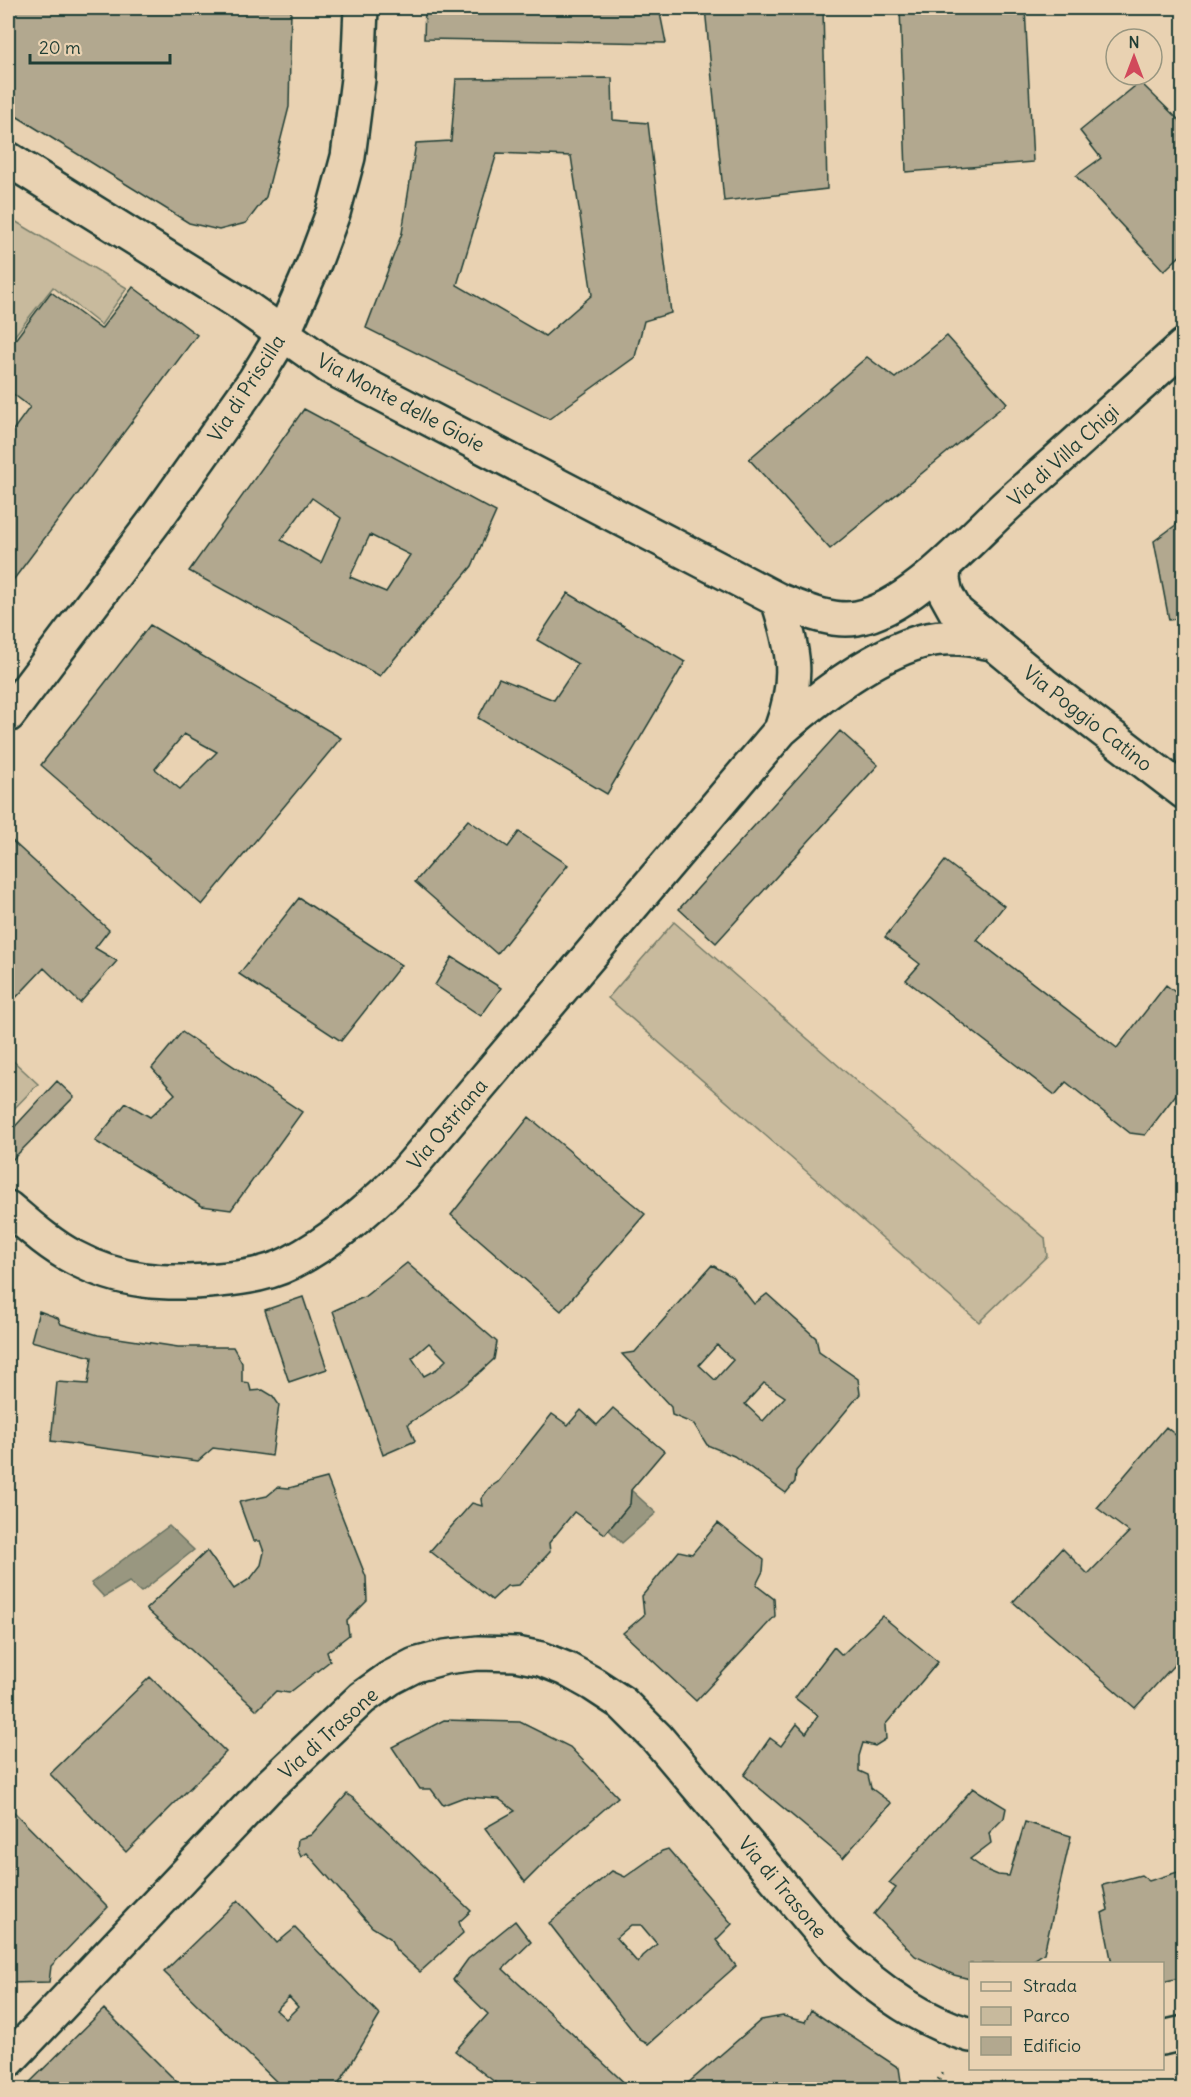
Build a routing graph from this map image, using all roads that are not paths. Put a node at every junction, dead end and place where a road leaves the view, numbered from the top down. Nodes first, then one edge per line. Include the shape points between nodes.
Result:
1 (361, 8) edge
2 (8, 159) edge
3 (283, 334) junction
4 (1184, 346) edge
5 (944, 566) junction
6 (778, 600) junction
7 (992, 643) junction
8 (8, 715) edge
9 (781, 730) junction
10 (1184, 792) edge
11 (8, 1208) edge
12 (1184, 2033) edge
13 (969, 2034) edge
14 (1164, 2038) edge
15 (8, 2061) edge

1 - 3 street, Via di Priscilla via 358,79 348,157 333,213
2 - 3 street, Via Monte delle Gioie
3 - 6 street, Via Monte delle Gioie via 330,368
3 - 8 street, Via di Priscilla via 157,518
4 - 5 street, Via di Villa Chigi
5 - 6 street, Via di Villa Chigi via 894,603 858,618 832,617
5 - 7 street via 943,580 951,604
6 - 9 street via 794,670 791,700
7 - 9 street via 939,638 918,643 870,666 814,701
7 - 10 street, Via Poggio Catino
9 - 11 street, Via Ostriana via 402,1177 341,1232 287,1264 261,1273 222,1280 157,1283 99,1269 71,1256
12 - 14 street
13 - 15 street, Via di Trasone via 921,2015 885,1993 850,1964 657,1738 622,1703 541,1659 478,1653 415,1665 362,1698 267,1788

